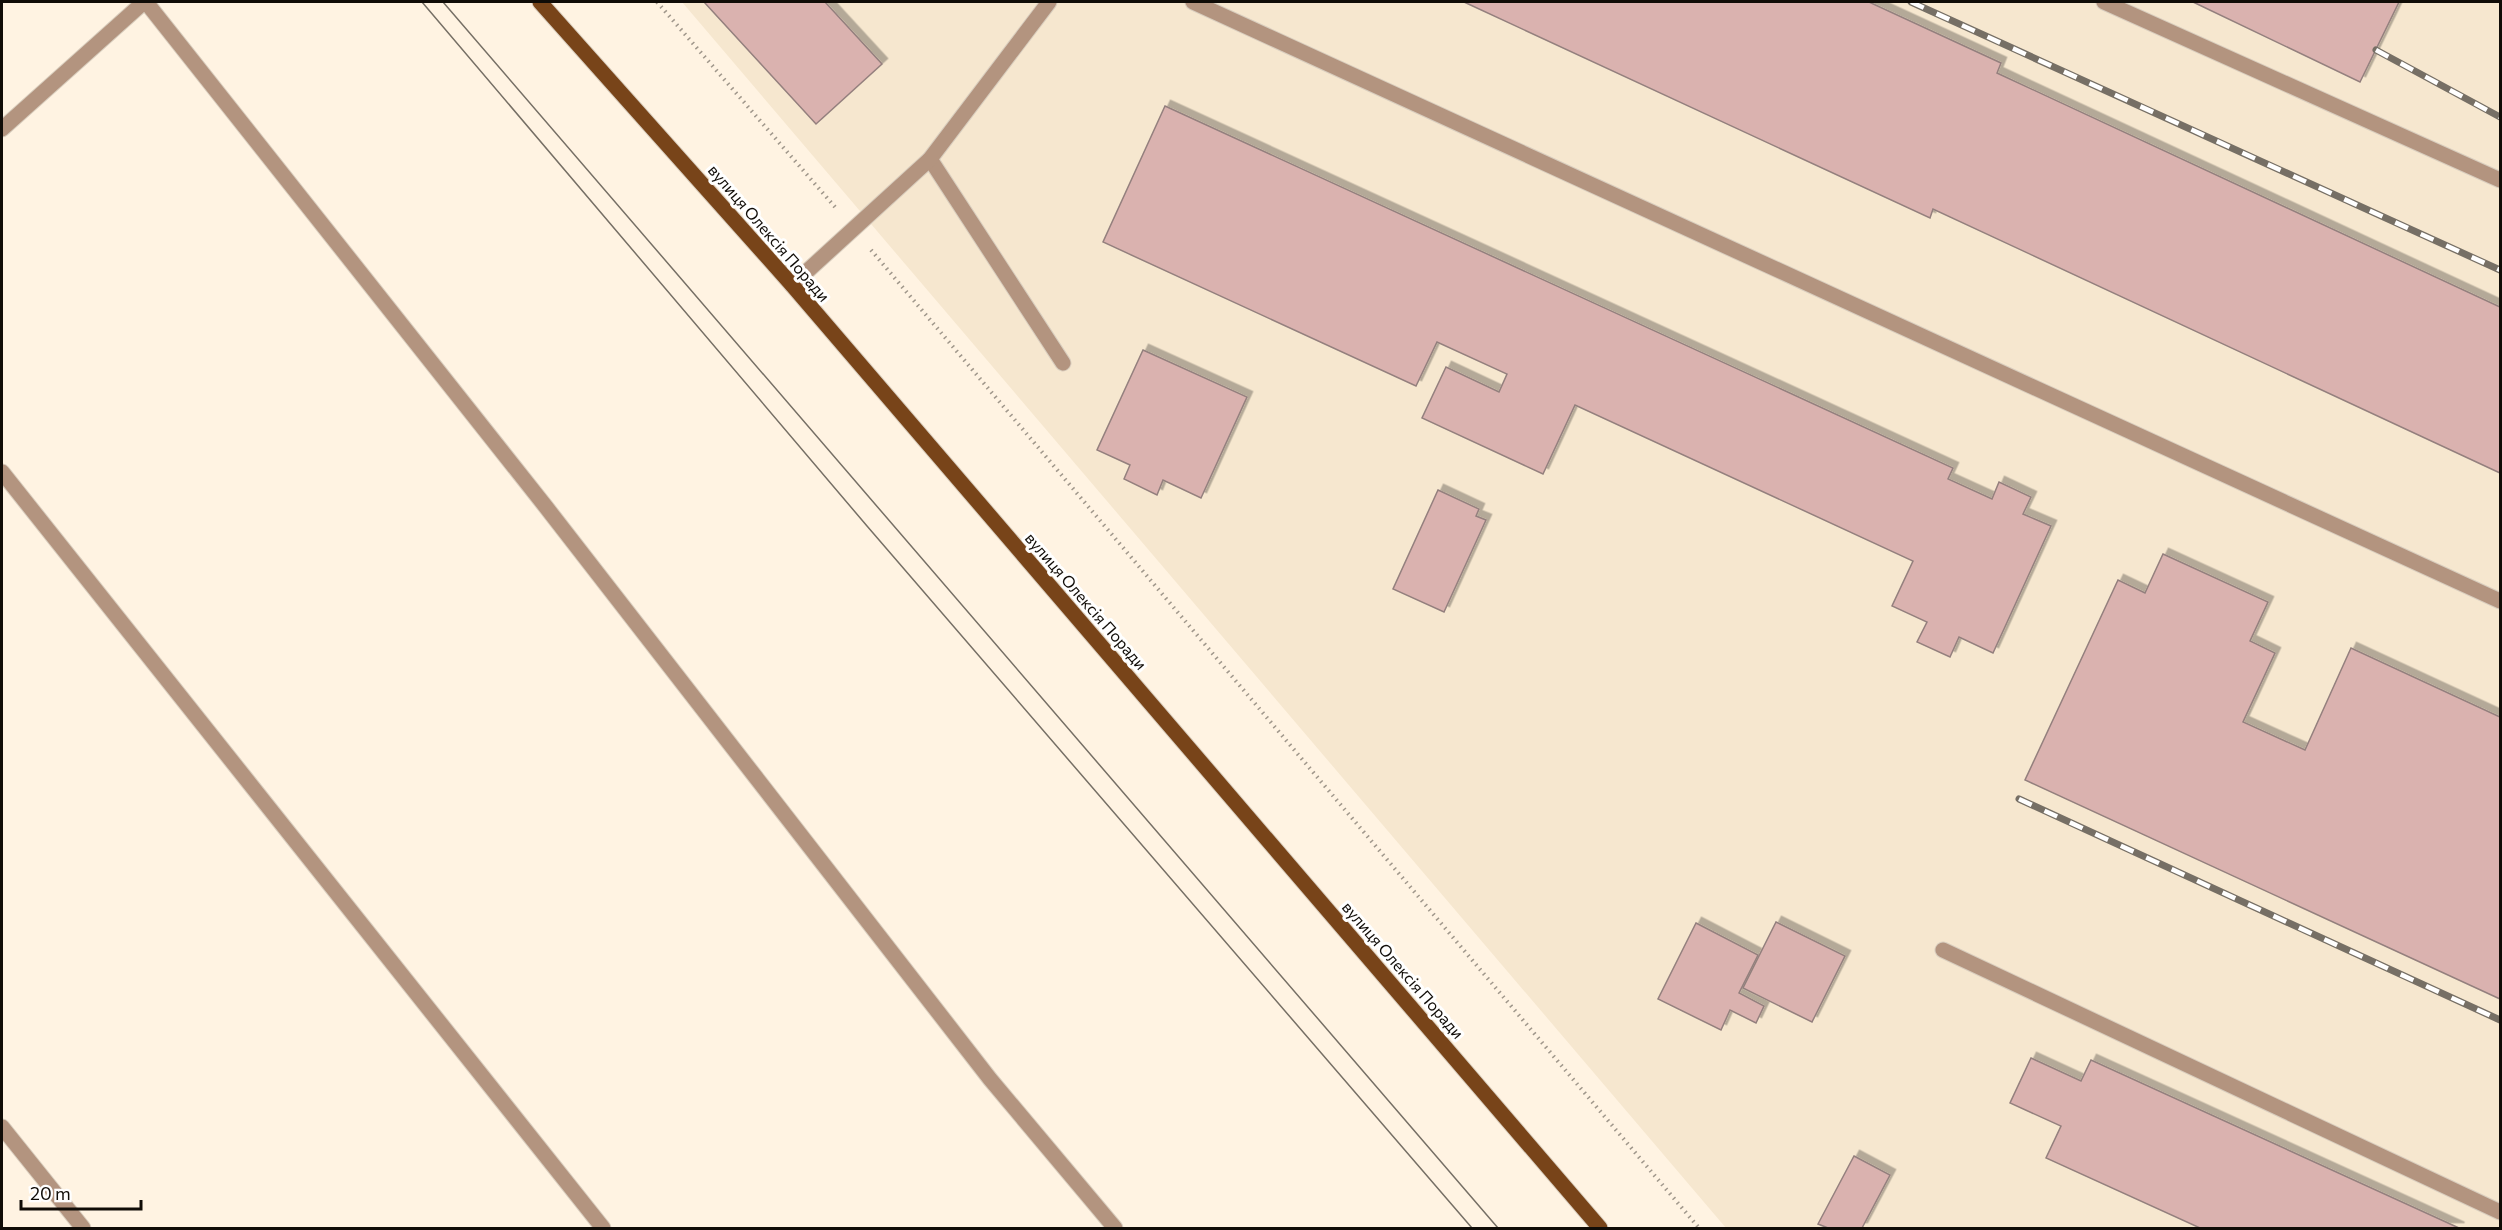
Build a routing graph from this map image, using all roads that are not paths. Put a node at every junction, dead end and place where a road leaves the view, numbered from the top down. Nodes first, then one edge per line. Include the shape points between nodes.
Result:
1 (145, 2) edge
2 (540, 2) edge
3 (1049, 2) edge
4 (1193, 2) edge
5 (2104, 2) edge
6 (2, 129) edge
7 (930, 159) junction
8 (2500, 180) edge
9 (792, 285) junction
10 (1063, 363) dead end
11 (2, 472) edge
12 (2500, 601) edge
13 (1943, 950) dead end
14 (2, 1127) edge
15 (2500, 1212) edge
16 (83, 1228) edge
17 (603, 1228) edge
18 (1115, 1228) edge
19 (1600, 1228) edge

1 - 6 lane
1 - 18 lane via 546,507 990,1079
2 - 9 main road, вулиця Олексія Поради
3 - 7 lane
4 - 12 lane
5 - 8 lane
7 - 9 lane
7 - 10 lane
9 - 19 main road, вулиця Олексія Поради
11 - 17 lane
13 - 15 lane
14 - 16 lane

